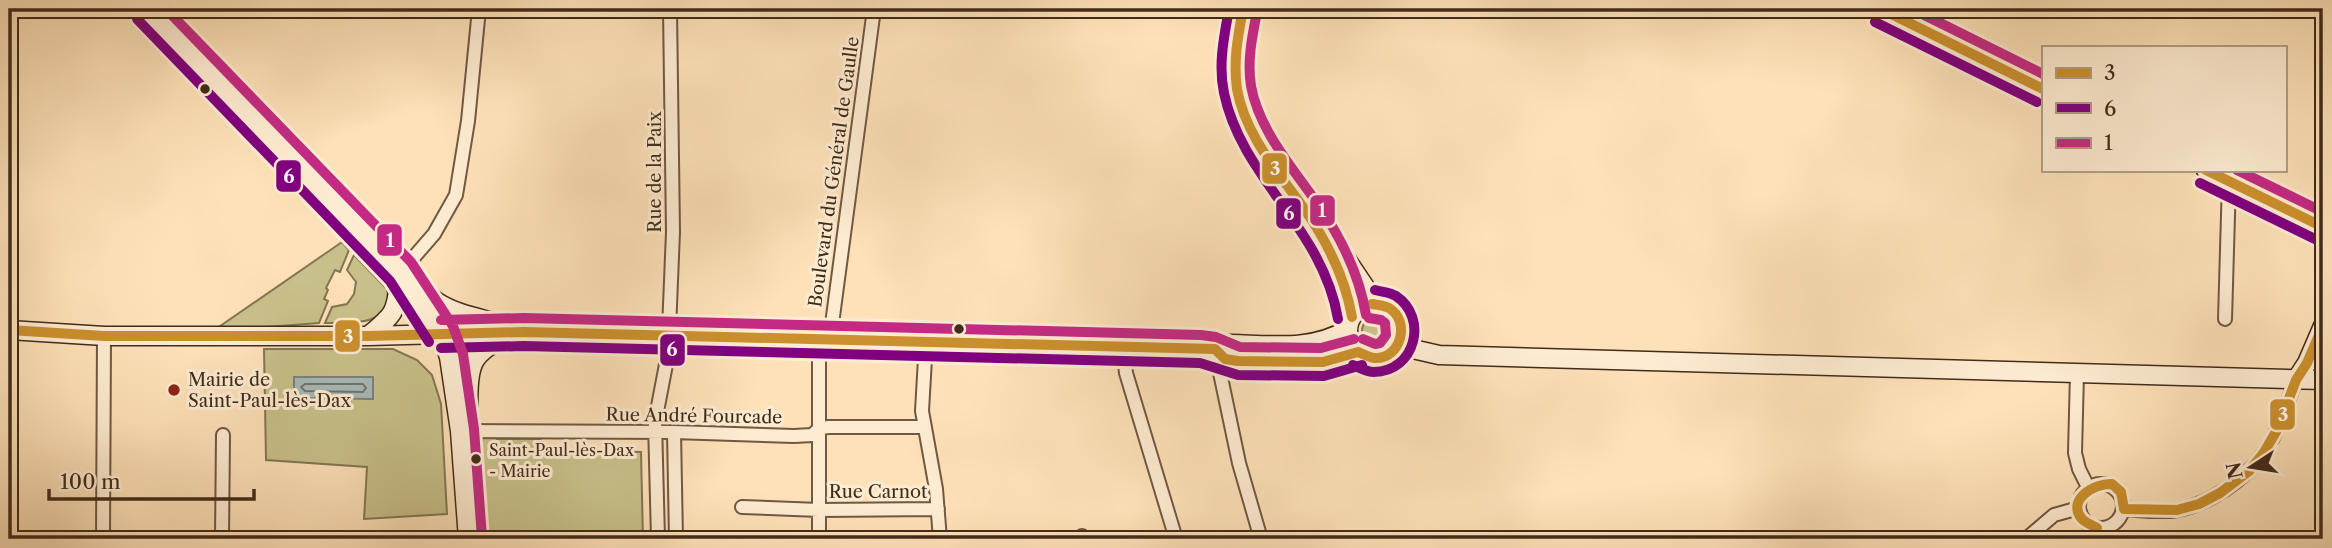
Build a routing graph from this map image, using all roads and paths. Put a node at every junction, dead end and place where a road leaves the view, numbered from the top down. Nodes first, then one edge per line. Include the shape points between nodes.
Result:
1 (147, 9) edge
2 (479, 9) edge
3 (670, 9) edge
4 (874, 9) edge
5 (1243, 9) edge
6 (1256, 9) edge
7 (1881, 9) edge
8 (2042, 89) edge
9 (2210, 172) edge
10 (2229, 181) junction
11 (2319, 222) edge
12 (401, 272) junction
13 (1372, 304) junction
14 (2225, 319) dead end
15 (1350, 323) junction
16 (2323, 326) edge
17 (9, 330) edge
18 (516, 333) junction
19 (441, 334) junction
20 (104, 336) junction
21 (668, 336) junction
22 (368, 337) junction
23 (824, 339) junction
24 (926, 341) junction
25 (1400, 342) junction
26 (1123, 346) junction
27 (1215, 349) junction
28 (1357, 352) junction
29 (2077, 373) junction
30 (2296, 380) junction
31 (2323, 380) edge
32 (925, 427) junction
33 (820, 428) junction
34 (656, 432) junction
35 (674, 432) junction
36 (463, 434) junction
37 (223, 435) dead end
38 (2088, 487) junction
39 (742, 507) dead end
40 (2079, 508) junction
41 (937, 509) junction
42 (2124, 509) junction
43 (819, 510) junction
44 (2096, 534) edge
45 (103, 539) edge
46 (222, 539) edge
47 (468, 539) edge
48 (657, 539) edge
49 (676, 539) edge
50 (819, 539) edge
51 (940, 539) edge
52 (1176, 539) edge
53 (1261, 539) edge
54 (2026, 539) edge

1 - 12 main road
2 - 12 street via 456,195 435,234
3 - 21 street, Rue de la Paix via 673,188
4 - 23 street, Boulevard du Général de Gaulle
5 - 15 main road via 1233,56 1242,113 1332,255 1344,281
6 - 13 main road via 1247,42 1246,71 1260,128
7 - 8 main road
9 - 10 main road
10 - 11 main road
10 - 14 street
12 - 18 main road via 438,303 496,321
12 - 19 main road
12 - 22 main road via 395,310
13 - 15 main road via 1361,308
13 - 25 main road via 1385,306 1398,317
15 - 27 main road via 1328,340 1308,345 1232,344
15 - 28 main road via 1349,338
16 - 30 main road
17 - 20 main road
18 - 19 main road
18 - 21 main road
18 - 36 main road via 475,360
19 - 22 main road
19 - 36 main road
20 - 22 main road
20 - 45 street
21 - 23 main road
21 - 34 street, Rue de la Paix
23 - 24 main road
23 - 33 street, Boulevard du Général de Gaulle
24 - 26 main road
24 - 32 street
25 - 28 main road via 1381,358
25 - 29 main road via 1439,355
26 - 27 main road
26 - 52 street via 1126,373
27 - 28 main road via 1225,359 1238,361 1323,362
27 - 53 street via 1239,464
29 - 30 main road
29 - 38 street via 2075,453
30 - 31 main road
30 - 42 street via 2263,454 2220,493 2177,510
32 - 33 street, Rue André Fourcade
32 - 41 street
33 - 35 street, Rue André Fourcade via 812,435 794,436
33 - 43 street, Boulevard du Général de Gaulle
34 - 35 street, Rue André Fourcade
34 - 36 street, Rue André Fourcade
34 - 48 street, Rue de la Paix
35 - 49 street
36 - 47 main road
37 - 46 street
38 - 40 street
38 - 42 street via 2102,483 2116,489
39 - 43 street, Rue Carnot
40 - 44 street
40 - 54 street via 2054,515
41 - 43 street, Rue Carnot
41 - 51 street
42 - 44 street via 2117,522
43 - 50 street, Boulevard du Général de Gaulle

